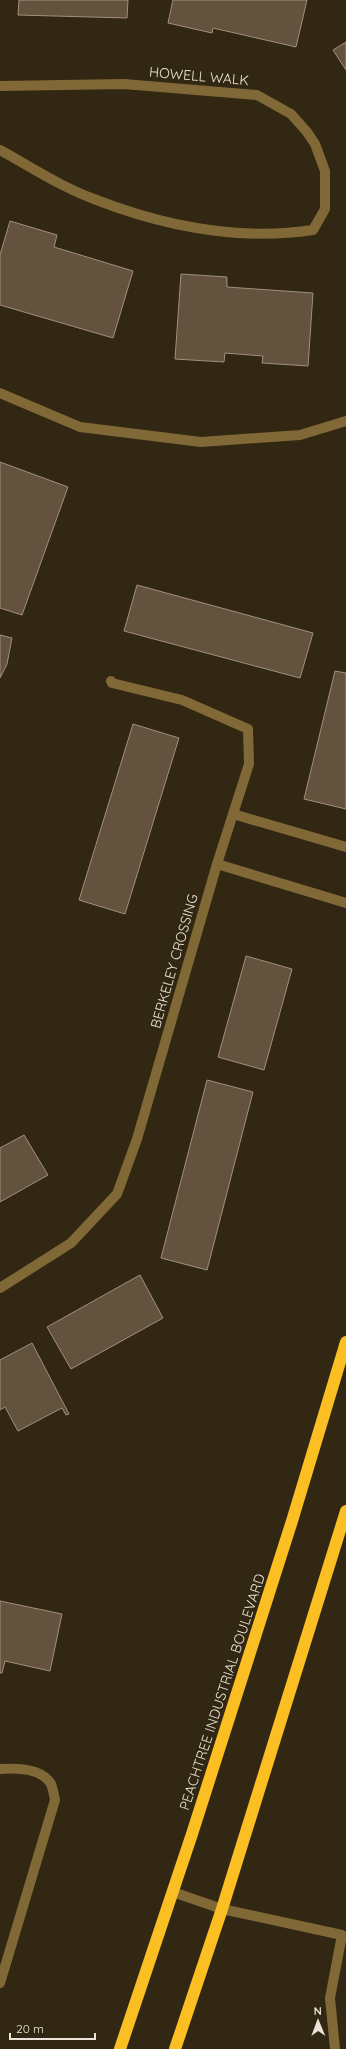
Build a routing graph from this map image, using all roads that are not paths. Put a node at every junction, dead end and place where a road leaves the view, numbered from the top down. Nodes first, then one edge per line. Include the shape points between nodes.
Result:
1 (0, 86) edge
2 (0, 150) edge
3 (0, 393) edge
4 (346, 420) edge
5 (111, 682) dead end
6 (233, 814) junction
7 (346, 847) edge
8 (217, 864) junction
9 (346, 903) edge
10 (0, 1288) edge
11 (346, 1342) edge
12 (346, 1511) edge
13 (0, 1769) edge
14 (173, 1892) junction
15 (222, 1909) junction
16 (344, 1934) edge
17 (0, 1983) edge
18 (120, 2049) edge
19 (175, 2049) edge
20 (335, 2049) edge

1 - 2 street, HOWELL WALK via 124,84 256,95 291,114 315,144 325,171 325,209 313,230 285,234 255,234 193,228 150,218 93,199
3 - 4 street via 80,427 201,442 300,435
5 - 6 street, BERKELEY CROSSING via 182,700 248,728 249,764
6 - 7 street
6 - 8 street, BERKELEY CROSSING
8 - 9 street
8 - 10 street, BERKELEY CROSSING via 137,1139 117,1194 71,1243
11 - 14 highway, PEACHTREE INDUSTRIAL BOULEVARD via 292,1521
12 - 15 highway
13 - 17 street via 35,1772 50,1783 56,1800
14 - 15 street
14 - 18 highway, PEACHTREE INDUSTRIAL BOULEVARD
15 - 16 street
15 - 19 highway
16 - 20 street via 330,1998

